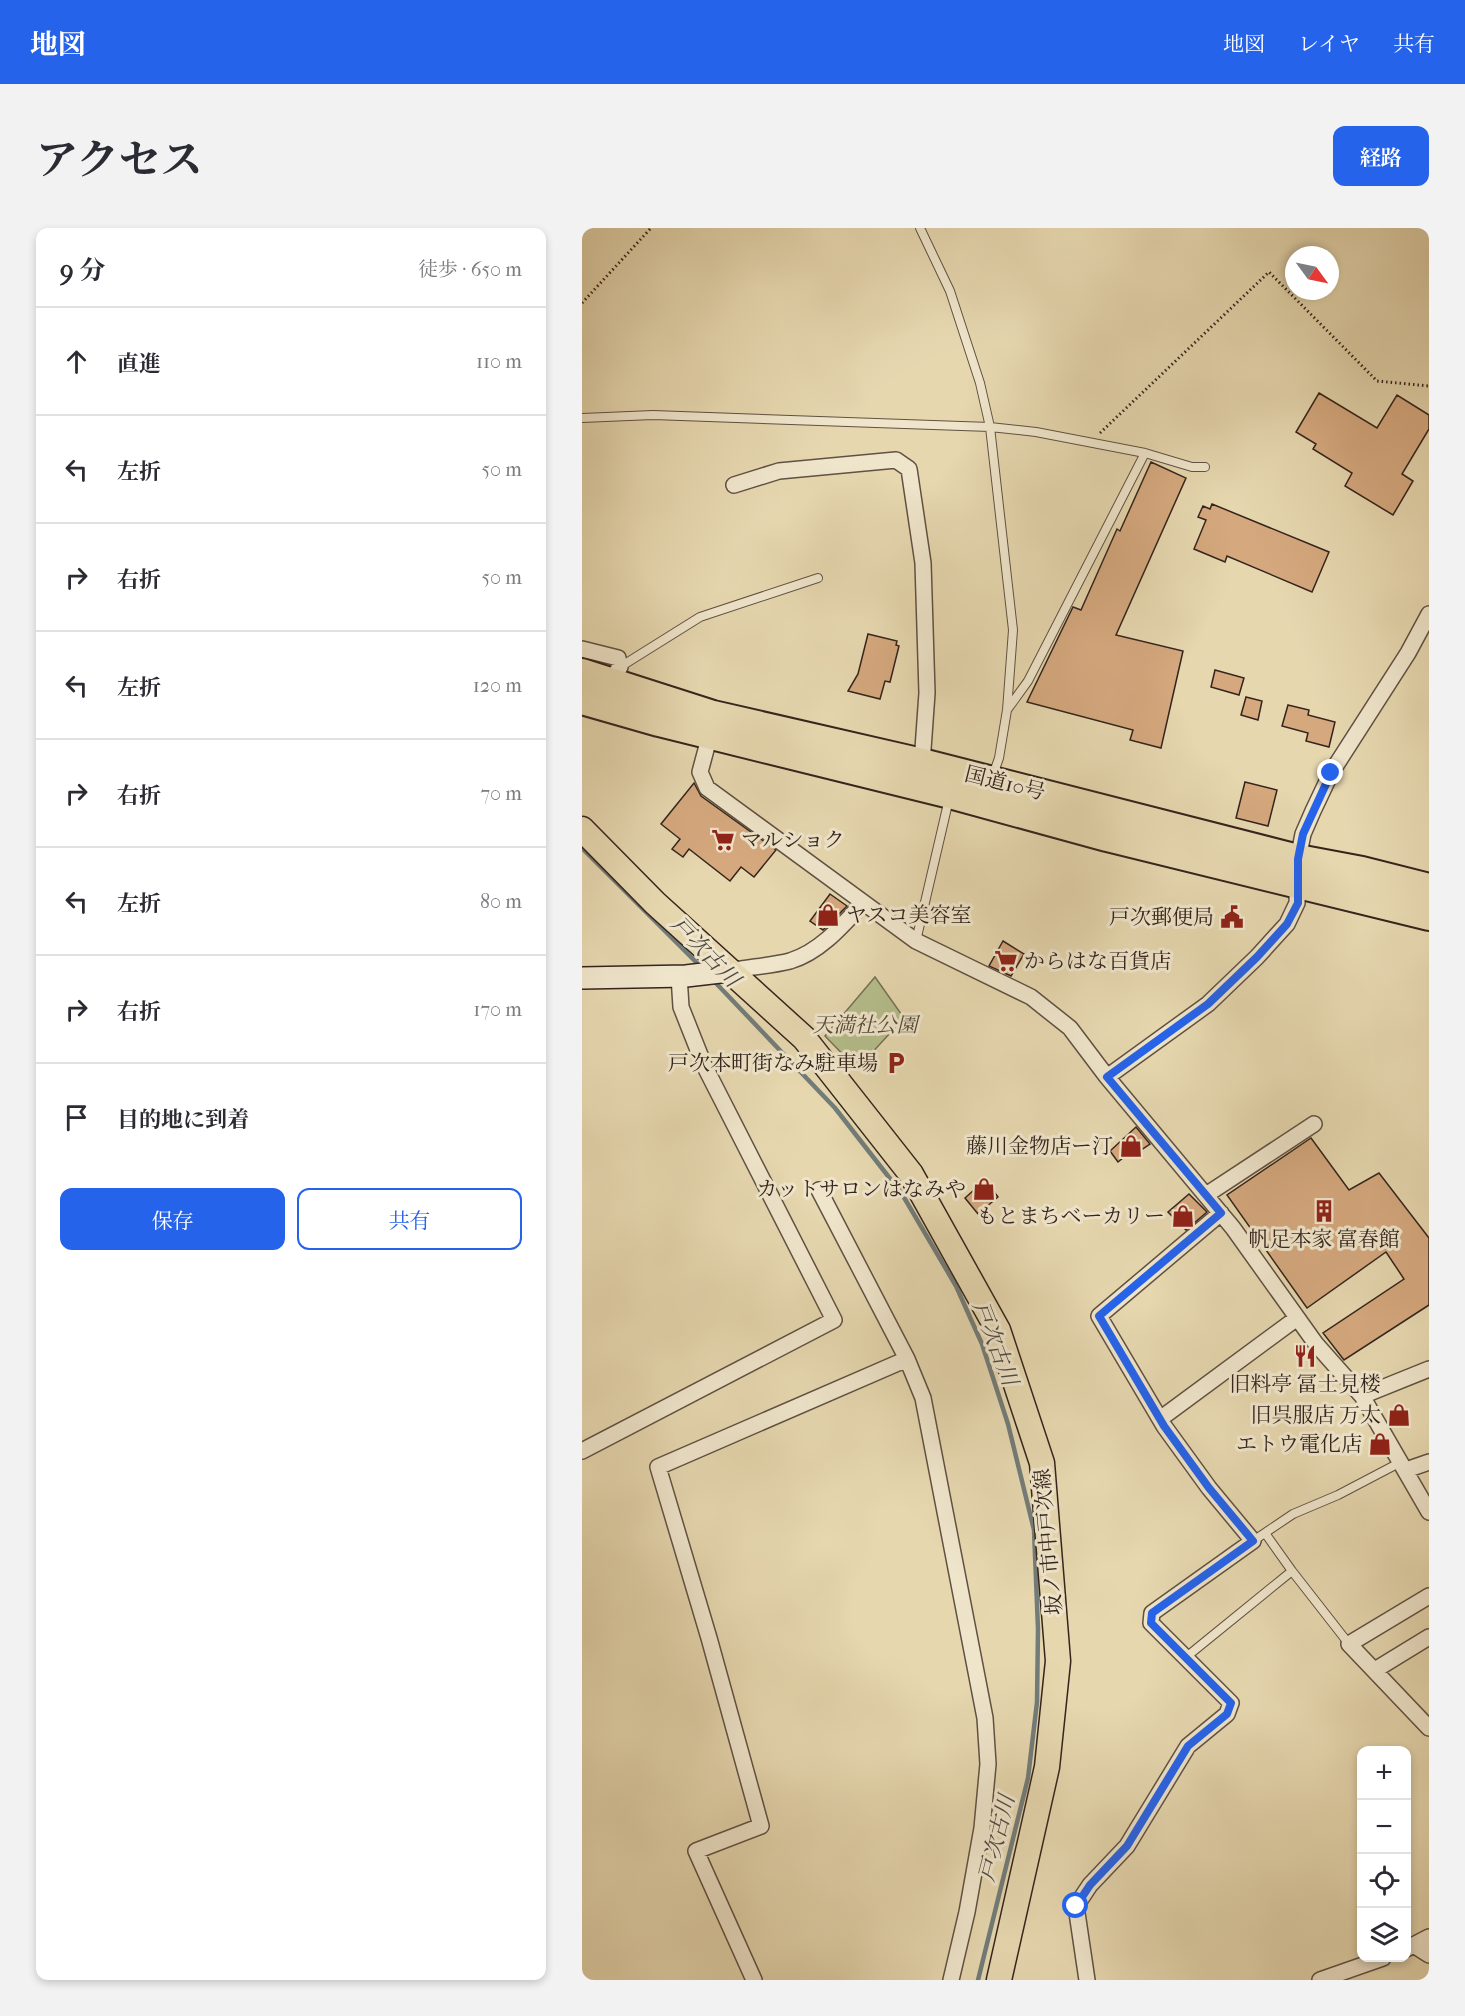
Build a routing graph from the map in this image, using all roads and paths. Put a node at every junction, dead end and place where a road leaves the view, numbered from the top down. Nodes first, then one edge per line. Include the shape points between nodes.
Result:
1 (651, 228) edge
2 (920, 228) edge
3 (582, 303) edge
4 (1429, 386) edge
5 (582, 418) edge
6 (990, 427) junction
7 (1090, 442) junction
8 (1145, 453) junction
9 (1205, 467) dead end
10 (734, 485) dead end
11 (818, 578) dead end
12 (1429, 614) edge
13 (582, 649) edge
14 (582, 673) edge
15 (615, 674) junction
16 (582, 700) edge
17 (1007, 710) junction
18 (712, 725) junction
19 (922, 763) junction
20 (991, 780) junction
21 (950, 794) junction
22 (582, 829) edge
23 (1298, 872) junction
24 (1429, 888) edge
25 (863, 903) junction
26 (1429, 916) edge
27 (916, 941) junction
28 (722, 972) junction
29 (683, 976) junction
30 (582, 978) edge
31 (1107, 1077) junction
32 (1314, 1124) dead end
33 (819, 1190) dead end
34 (1206, 1195) junction
35 (1221, 1213) junction
36 (1298, 1318) junction
37 (907, 1359) junction
38 (1429, 1370) edge
39 (1362, 1396) junction
40 (1160, 1419) junction
41 (582, 1451) edge
42 (1429, 1462) edge
43 (1404, 1466) junction
44 (1429, 1512) edge
45 (1259, 1537) junction
46 (1292, 1571) junction
47 (1429, 1596) edge
48 (1429, 1637) edge
49 (1349, 1644) junction
50 (1185, 1658) junction
51 (1375, 1670) junction
52 (1429, 1728) edge
53 (1429, 1937) edge
54 (1411, 1948) edge
55 (1429, 1955) edge
56 (1372, 1962) edge
57 (754, 1980) edge
58 (951, 1980) edge
59 (999, 1980) edge
60 (1087, 1980) edge
61 (1320, 1980) edge

1 - 3 path
2 - 6 lane via 950,291 980,382
4 - 7 path via 1377,381 1269,272
5 - 6 lane via 653,415
6 - 7 lane
6 - 17 lane via 1013,630
7 - 8 lane
8 - 9 lane
8 - 17 lane via 1028,681
10 - 19 street via 779,471 861,463 896,460 909,469 922,563 927,693
11 - 15 lane via 700,617
12 - 23 street via 1331,773 1303,834
13 - 15 street via 618,658
14 - 15 highway, 国道10号
15 - 18 highway, 国道10号 via 630,690
16 - 18 highway, 国道10号
17 - 20 lane
18 - 19 highway, 国道10号
18 - 21 highway, 国道10号
18 - 25 street via 700,772 707,788
19 - 20 highway, 国道10号
20 - 23 highway, 国道10号
21 - 23 highway, 国道10号 via 1107,837
21 - 27 lane
22 - 28 main road, 坂ノ市中戸次線
23 - 24 highway, 国道10号 via 1362,871
23 - 26 highway, 国道10号
23 - 31 street via 1298,903 1287,924 1257,957 1208,1004
25 - 27 street
25 - 28 street via 840,929 810,951 791,960
27 - 31 street via 1031,997 1070,1028
28 - 29 street
28 - 59 main road, 坂ノ市中戸次線 via 804,1038 911,1174 998,1330 1042,1463 1058,1661 1047,1767
29 - 30 street
29 - 41 street via 681,1007 704,1065 834,1320
31 - 34 street
32 - 34 street
33 - 37 street
34 - 35 street
35 - 36 street
35 - 40 street via 1099,1316
36 - 39 street
36 - 40 street
37 - 57 street via 658,1467 761,1826 696,1851
37 - 58 street via 923,1398 985,1718 988,1764 982,1828
38 - 39 street
39 - 43 street
40 - 45 street via 1209,1488
42 - 43 street
43 - 44 street
43 - 45 lane via 1293,1514
45 - 46 lane
45 - 50 street via 1152,1613 1151,1623
46 - 49 lane
46 - 50 lane
47 - 49 street
48 - 51 street
49 - 51 street
50 - 60 street via 1231,1703 1227,1714 1188,1746 1127,1846 1076,1906
51 - 52 street
53 - 54 street
54 - 55 street
56 - 61 street

